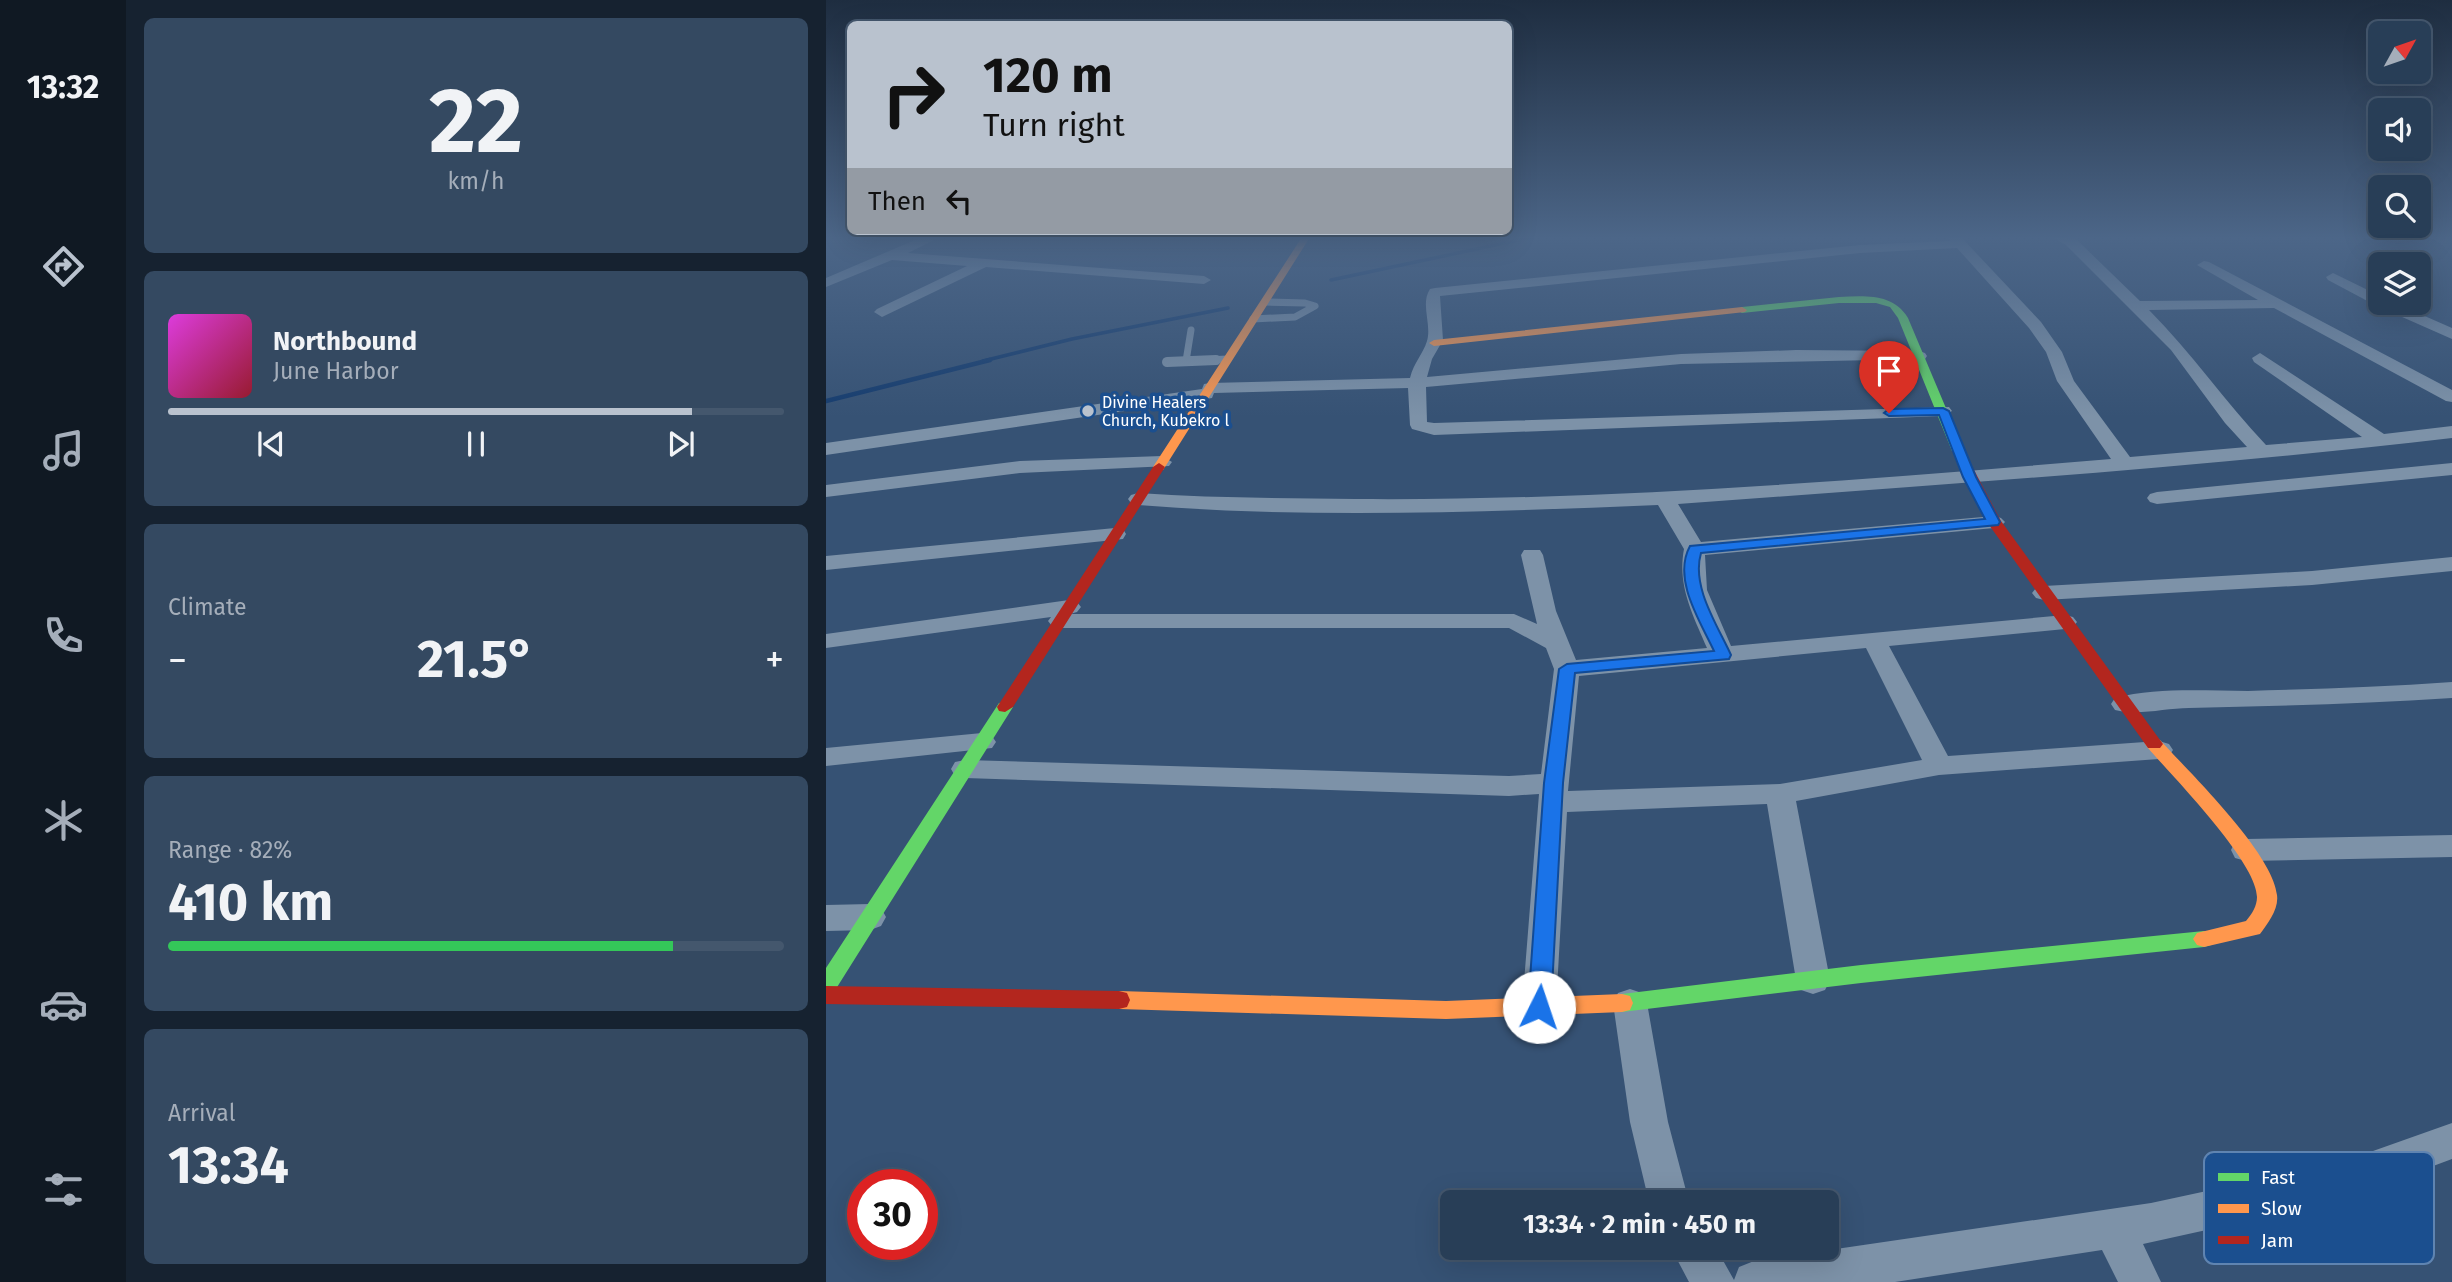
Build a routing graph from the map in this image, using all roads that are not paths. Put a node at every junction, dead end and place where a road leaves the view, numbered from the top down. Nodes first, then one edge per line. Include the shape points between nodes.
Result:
1 (915, 297) edge
2 (1268, 297) edge
3 (1433, 297) edge
4 (2009, 297) edge
5 (2128, 297) edge
6 (2263, 297) edge
7 (1265, 302) junction
8 (2276, 304) junction
9 (2138, 306) junction
10 (882, 313) dead end
11 (2410, 315) edge
12 (1254, 319) junction
13 (1191, 330) dead end
14 (2452, 334) edge
15 (1434, 343) junction
16 (1919, 356) junction
17 (2260, 358) dead end
18 (1228, 359) junction
19 (1186, 361) junction
20 (1167, 362) dead end
21 (1418, 383) junction
22 (1208, 391) junction
23 (2452, 397) edge
24 (1943, 411) junction
25 (2452, 432) edge
26 (2381, 441) junction
27 (826, 449) edge
28 (2260, 450) junction
29 (1162, 461) junction
30 (2124, 463) junction
31 (2452, 469) edge
32 (1969, 477) junction
33 (826, 491) edge
34 (2157, 498) dead end
35 (1138, 499) junction
36 (1664, 499) junction
37 (1994, 522) junction
38 (1115, 534) junction
39 (1695, 550) junction
40 (1532, 555) dead end
41 (826, 563) edge
42 (2452, 564) edge
43 (2044, 593) junction
44 (1544, 611) junction
45 (1064, 614) junction
46 (1514, 621) junction
47 (2065, 622) junction
48 (826, 641) edge
49 (1875, 642) junction
50 (1555, 643) junction
51 (1723, 655) junction
52 (1567, 669) junction
53 (2452, 690) edge
54 (2124, 704) junction
55 (982, 742) junction
56 (2159, 750) junction
57 (826, 757) edge
58 (1938, 766) junction
59 (965, 769) junction
60 (1554, 792) junction
61 (1780, 794) junction
62 (2452, 845) edge
63 (2246, 850) junction
64 (870, 917) junction
65 (826, 918) edge
66 (1813, 980) junction
67 (826, 986) edge
68 (826, 995) edge
69 (1630, 1003) junction
70 (1539, 1007) junction
71 (2452, 1141) edge
72 (2422, 1152) edge
73 (1666, 1190) edge
74 (2204, 1209) edge
75 (2113, 1228) junction
76 (1699, 1260) edge
77 (1713, 1282) edge
78 (1754, 1282) edge
79 (2140, 1282) edge

1 - 10 street
2 - 7 street
3 - 15 street
4 - 30 street via 2054,352 2066,381
5 - 9 street
6 - 8 street
7 - 12 street
7 - 12 lane via 1315,306 1297,317
8 - 9 street
8 - 23 street
9 - 28 street
11 - 14 street
12 - 18 street
13 - 19 lane
15 - 16 street via 1874,300 1899,307
15 - 21 street via 1425,356
16 - 21 street via 1681,359
16 - 24 street
17 - 26 street
18 - 19 lane
18 - 22 street
19 - 20 lane
21 - 22 street
21 - 24 street via 1419,425 1434,429
22 - 27 street
22 - 29 street
24 - 32 street
25 - 26 street
26 - 28 street
28 - 30 street
29 - 33 street via 1020,467
29 - 35 street
30 - 32 street
31 - 34 street
32 - 36 street
32 - 37 street
35 - 36 street via 1203,504 1480,506
35 - 38 street
36 - 39 street
37 - 39 street
37 - 43 street
38 - 41 street
38 - 45 street
39 - 51 street via 1691,563 1695,593
40 - 44 street
42 - 43 street via 2312,578
43 - 47 street
44 - 46 street
44 - 50 street
45 - 46 street
45 - 48 street
45 - 55 street
46 - 50 street
47 - 49 street
47 - 54 street
49 - 51 street
49 - 58 street
50 - 52 street
51 - 52 street
52 - 60 street
53 - 54 street
54 - 56 street
55 - 57 street
55 - 59 street
56 - 58 street
56 - 63 street
58 - 61 street
59 - 60 street via 1509,786
59 - 64 street
60 - 61 street
60 - 70 street
61 - 66 street
62 - 63 street
63 - 66 street via 2267,891 2265,911 2253,928 2201,940
64 - 65 street
64 - 67 street
66 - 69 street
68 - 70 street via 1446,1010
69 - 70 street
69 - 73 street via 1648,1122
71 - 72 street
74 - 75 street
75 - 78 street
75 - 79 street
76 - 77 street

